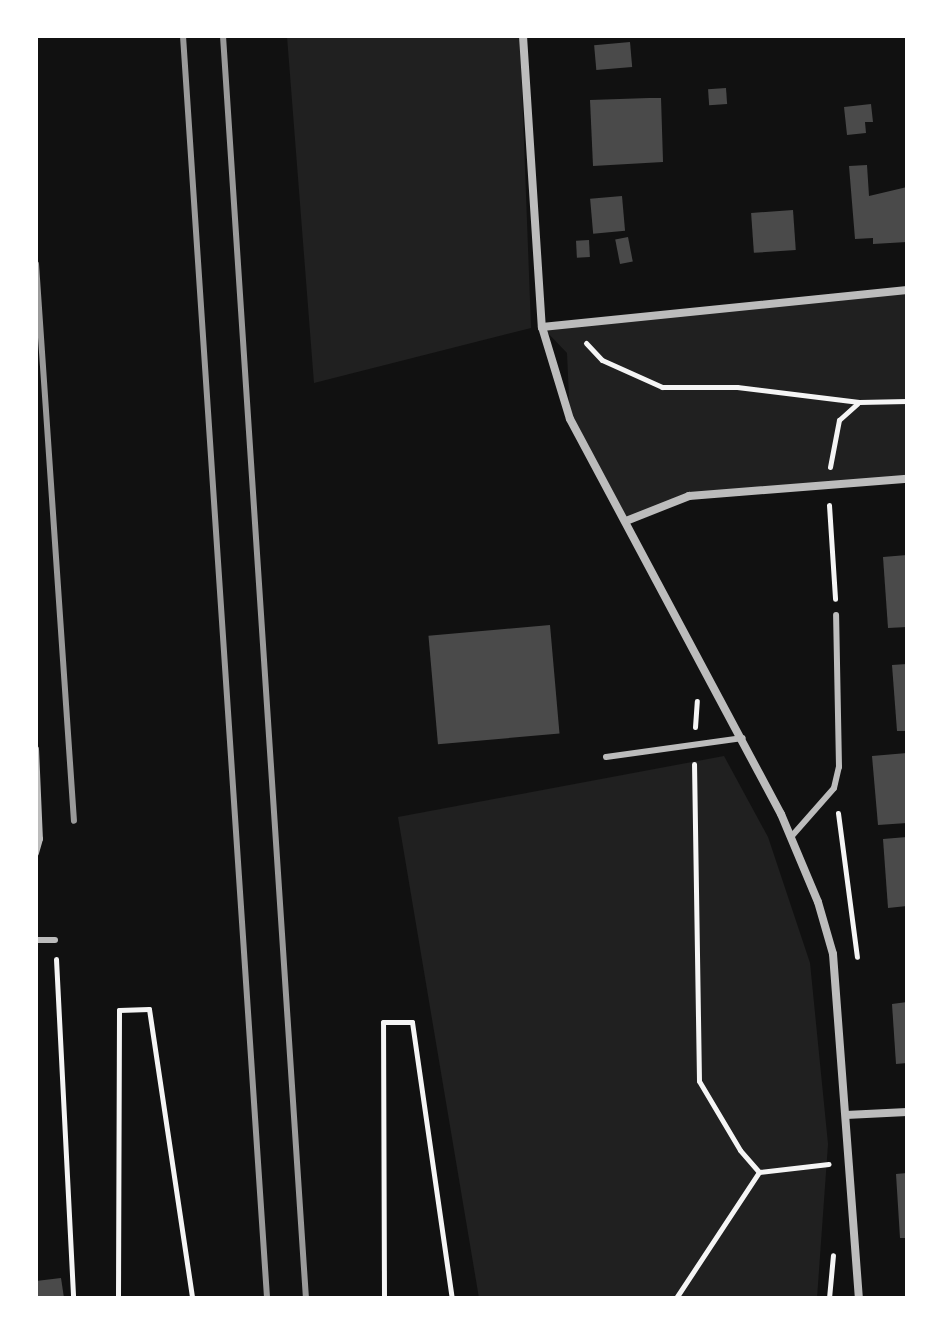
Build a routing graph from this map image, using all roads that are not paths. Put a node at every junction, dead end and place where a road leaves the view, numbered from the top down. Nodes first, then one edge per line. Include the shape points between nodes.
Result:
1 (523, 36) edge
2 (907, 290) edge
3 (542, 327) junction
4 (907, 479) edge
5 (626, 521) junction
6 (836, 615) road end
7 (743, 738) junction
8 (36, 749) edge
9 (606, 757) dead end
10 (791, 837) junction
11 (36, 853) edge
12 (36, 940) edge
13 (55, 940) road end
14 (907, 1112) edge
15 (846, 1115) junction
16 (859, 1298) edge

1 - 3 street
2 - 3 street
3 - 5 street via 570,419
4 - 5 street via 689,496
5 - 7 street
6 - 10 lane via 839,767 834,788
7 - 9 lane
7 - 10 street
8 - 11 lane
10 - 15 street via 833,954
12 - 13 lane
14 - 15 street
15 - 16 street

